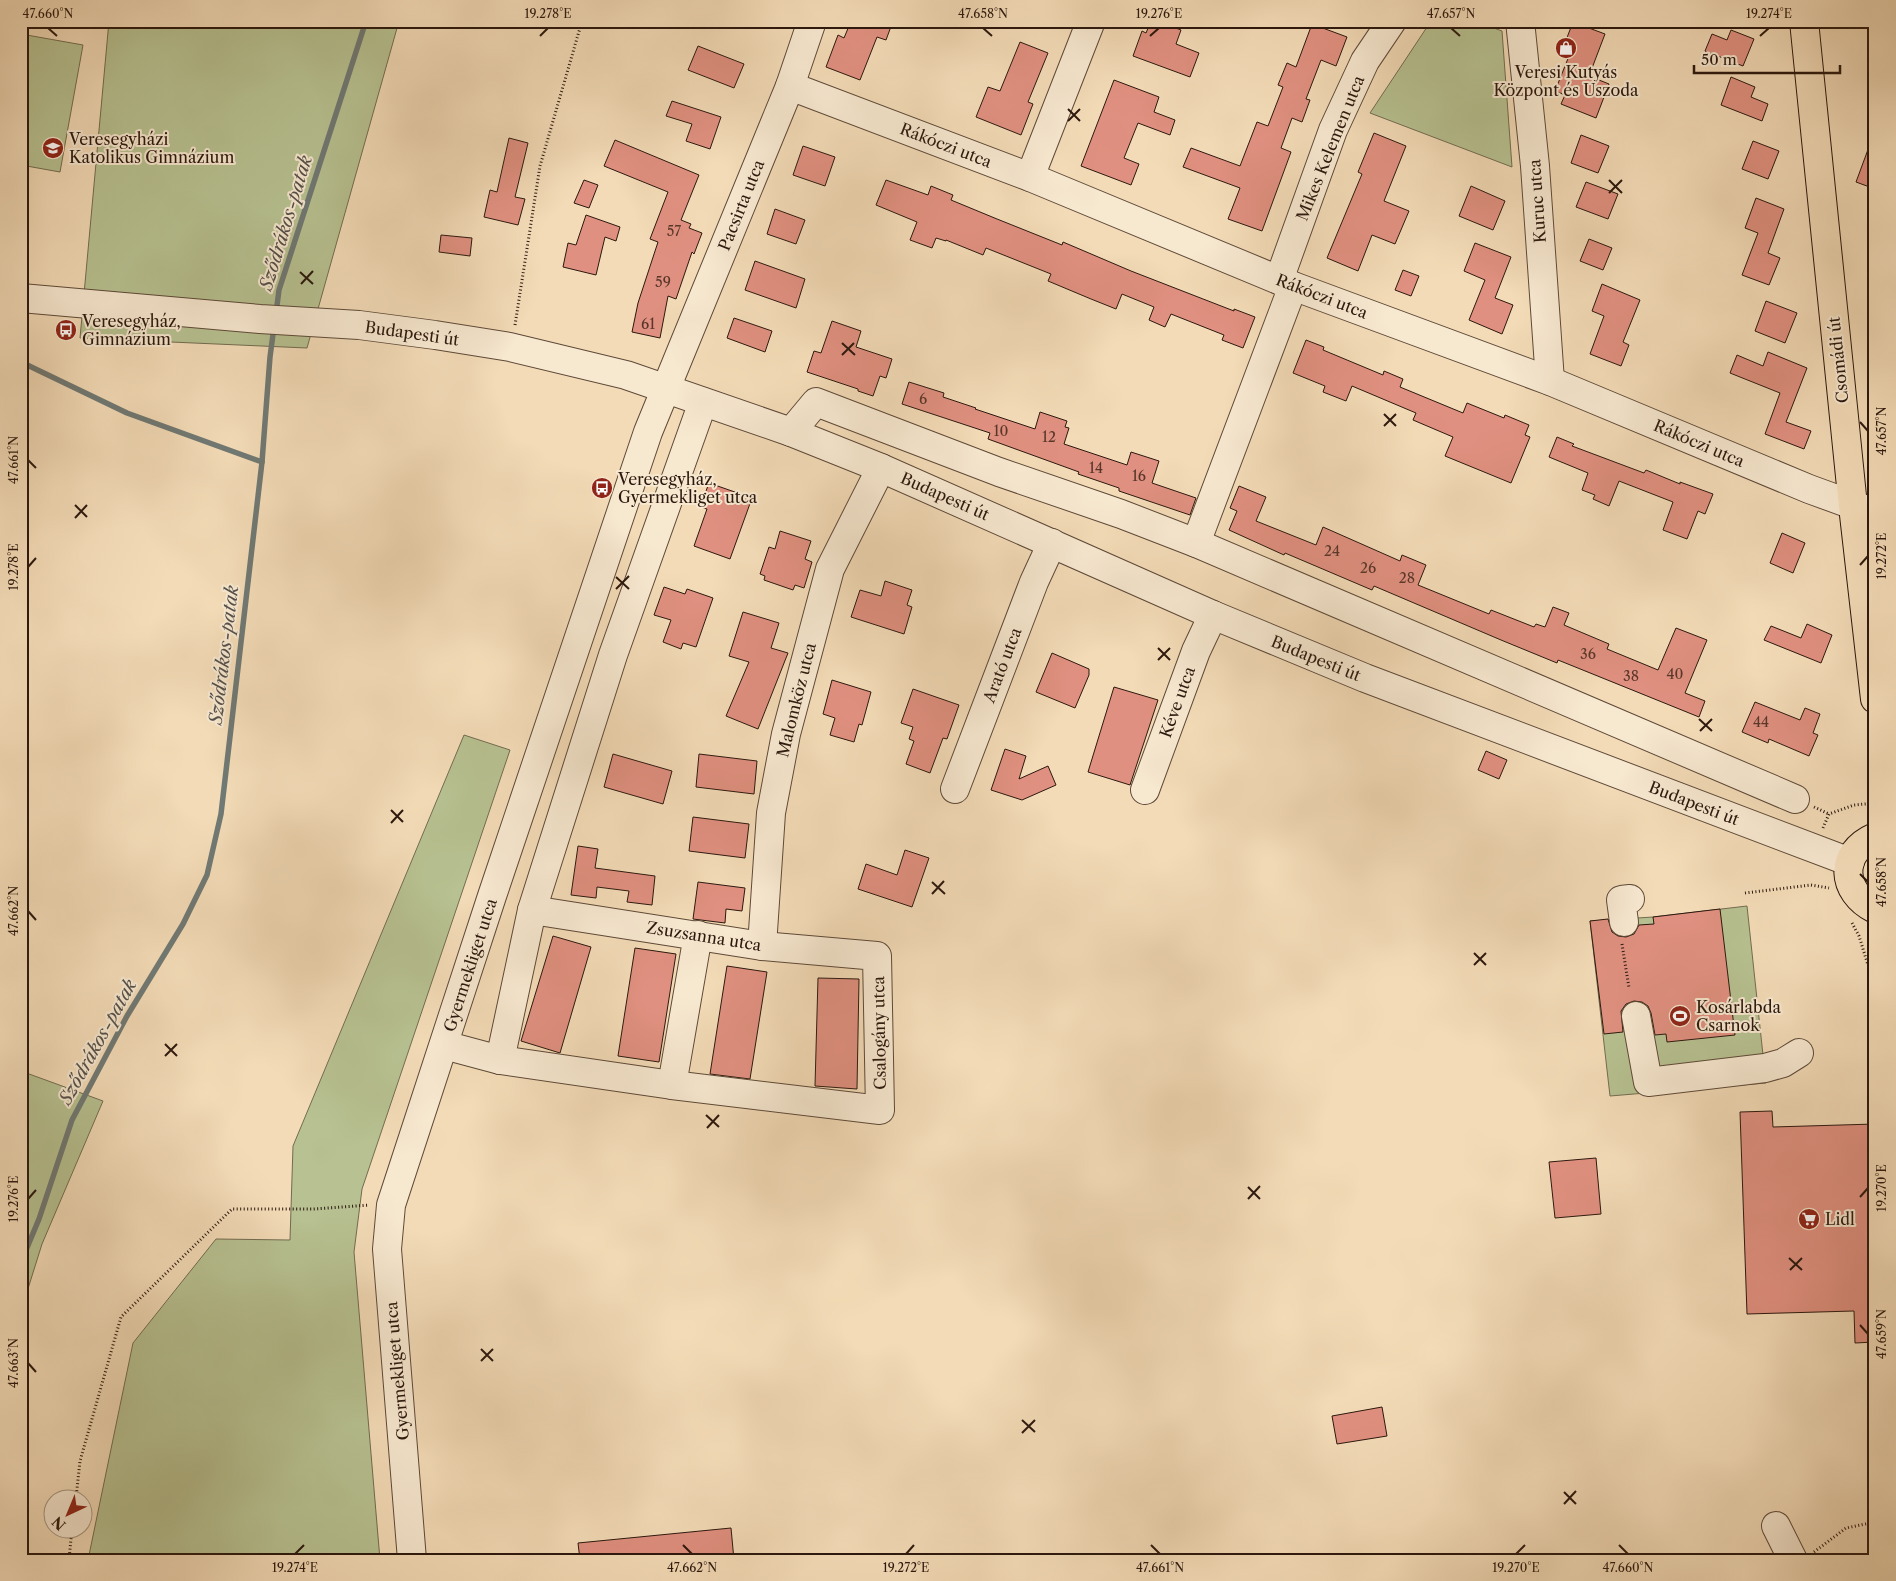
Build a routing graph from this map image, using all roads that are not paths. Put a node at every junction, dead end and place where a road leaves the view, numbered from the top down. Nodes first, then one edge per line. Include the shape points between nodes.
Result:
1 (812, 21) edge
2 (1091, 21) edge
3 (1392, 21) edge
4 (1520, 21) edge
5 (1804, 21) edge
6 (790, 86) junction
7 (1030, 177) junction
8 (1286, 283) junction
9 (21, 298) edge
10 (1550, 381) junction
11 (667, 388) junction
12 (703, 402) junction
13 (791, 432) junction
14 (881, 468) junction
15 (1864, 509) edge
16 (1052, 543) junction
17 (1196, 544) junction
18 (1213, 615) junction
19 (1875, 699) edge
20 (955, 789) dead end
21 (1145, 790) dead end
22 (1795, 799) dead end
23 (1875, 837) edge
24 (1850, 862) junction
25 (1875, 909) edge
26 (532, 910) junction
27 (698, 935) junction
28 (762, 946) junction
29 (878, 956) joint
30 (1636, 1016) dead end
31 (444, 1045) junction
32 (1799, 1053) dead end
33 (500, 1060) junction
34 (672, 1085) junction
35 (1776, 1526) dead end
36 (1802, 1557) edge
37 (412, 1560) edge

1 - 6 street, Pacsirta utca
2 - 7 street
3 - 8 street, Mikes Kelemen utca via 1365,61 1333,130
4 - 10 street, Kuruc utca via 1535,166
5 - 15 main road, Csomádi út
6 - 7 street, Rákóczi utca
6 - 11 street, Pacsirta utca
7 - 8 street, Rákóczi utca
8 - 10 street, Rákóczi utca
8 - 17 street, Mikes Kelemen utca
9 - 11 street, Budapesti út via 434,335 510,347
10 - 15 street, Rákóczi utca
11 - 12 street, Budapesti út
11 - 31 street, Gyermekliget utca via 645,441
12 - 13 street, Budapesti út
12 - 26 street via 613,655
13 - 14 street, Budapesti út
13 - 17 street via 816,402
14 - 16 street, Budapesti út
14 - 28 street, Malomköz utca via 830,569 786,734 771,813
15 - 19 main road, Csomádi út
16 - 18 street, Budapesti út
16 - 20 street, Arató utca
17 - 22 street
18 - 21 street, Kéve utca via 1196,651
18 - 24 street, Budapesti út via 1365,678
23 - 24 main road via 1859,847
24 - 25 main road via 1850,885 1864,904
26 - 27 street, Zsuzsanna utca
26 - 33 street
27 - 28 street, Zsuzsanna utca
27 - 34 street
28 - 29 street, Zsuzsanna utca
29 - 34 street, Csalogány utca via 880,1110
30 - 32 street via 1648,1082 1764,1068
31 - 33 street
31 - 37 street, Gyermekliget utca via 390,1205 387,1249
33 - 34 street
35 - 36 street

